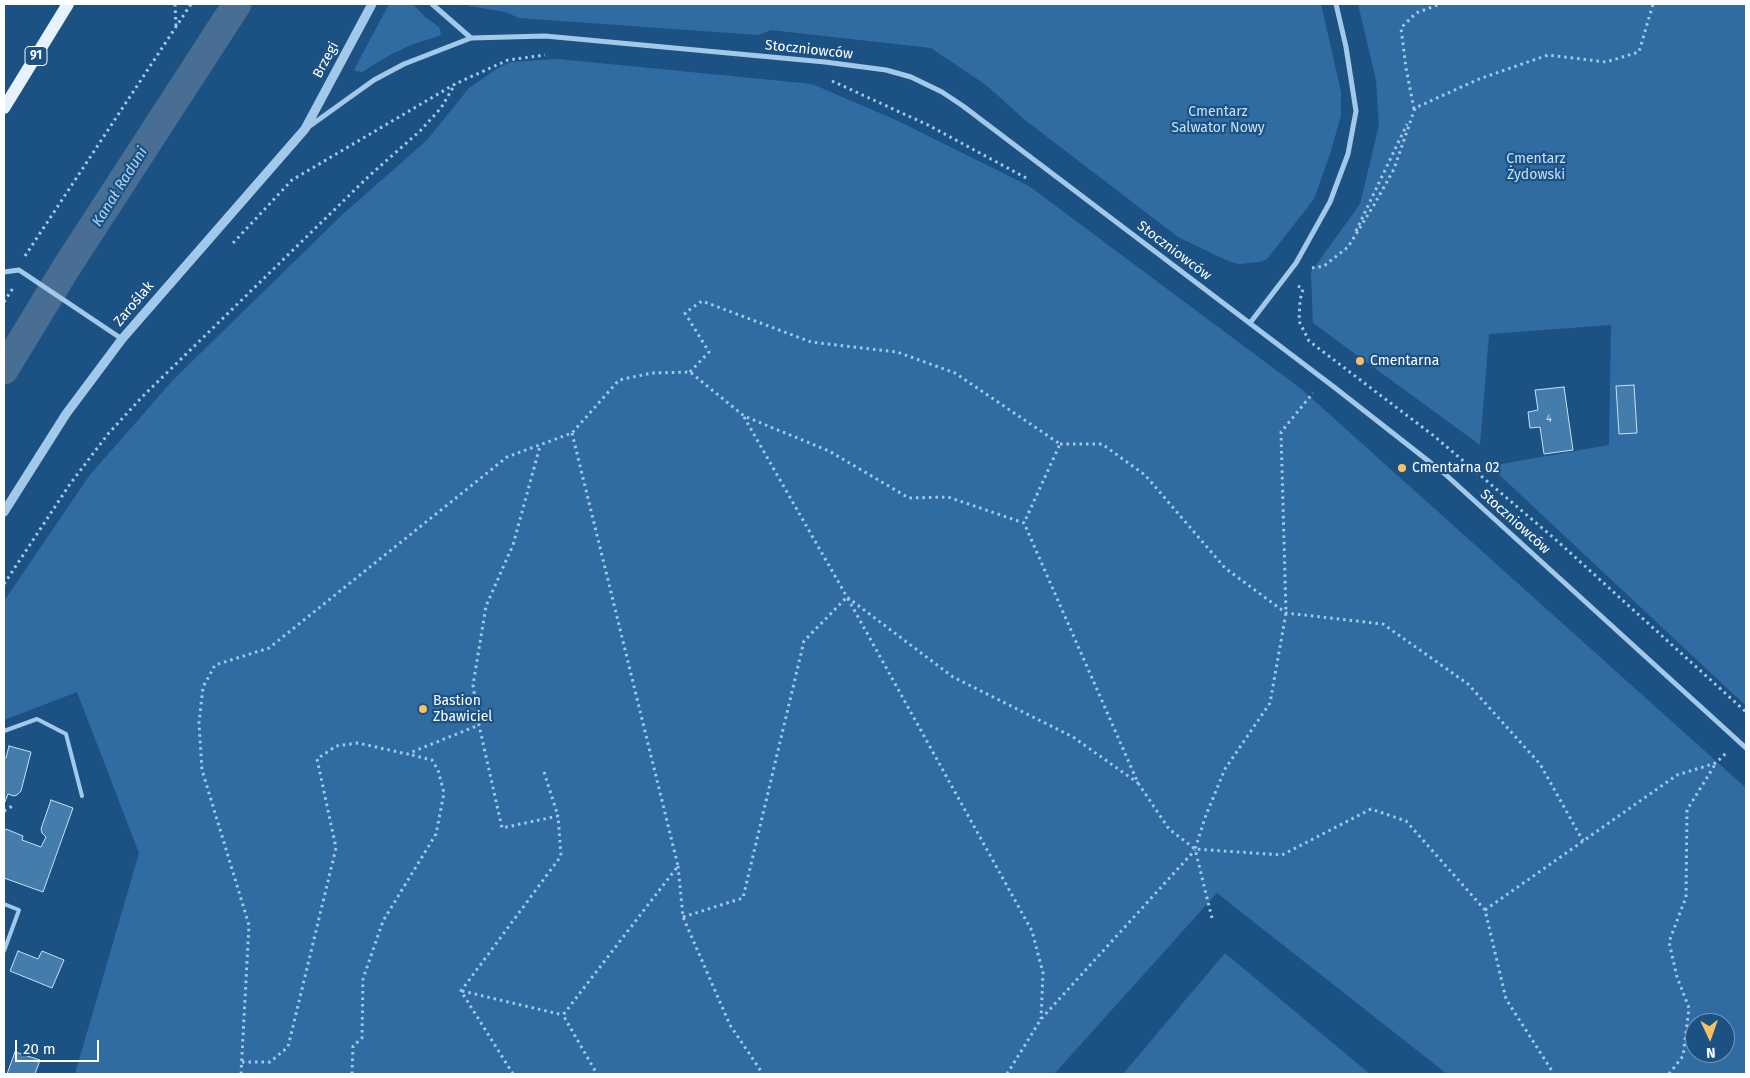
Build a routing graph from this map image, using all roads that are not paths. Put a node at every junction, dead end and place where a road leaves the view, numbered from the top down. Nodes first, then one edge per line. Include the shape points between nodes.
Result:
1 (68, 4) edge
2 (372, 4) edge
3 (432, 4) edge
4 (1336, 4) edge
5 (471, 38) junction
6 (4, 108) edge
7 (305, 130) junction
8 (4, 272) edge
9 (1250, 323) junction
10 (122, 339) junction
11 (4, 512) edge
12 (4, 731) edge
13 (1746, 748) edge
14 (82, 796) dead end
15 (4, 904) edge
16 (4, 951) edge

1 - 6 main road, 91
2 - 7 street, Brzegi
3 - 5 street
4 - 9 street via 1356,111 1348,154 1330,202 1296,263
5 - 7 street, Stoczniowców via 404,64 374,80
5 - 9 street, Stoczniowców via 546,36 825,62 886,70 911,77 963,106
7 - 10 street, Zaroślak
8 - 10 street via 19,270
9 - 13 street, Stoczniowców via 1445,474
10 - 11 street, Zaroślak via 66,414
12 - 14 lane via 37,719 66,734
15 - 16 lane via 19,910

